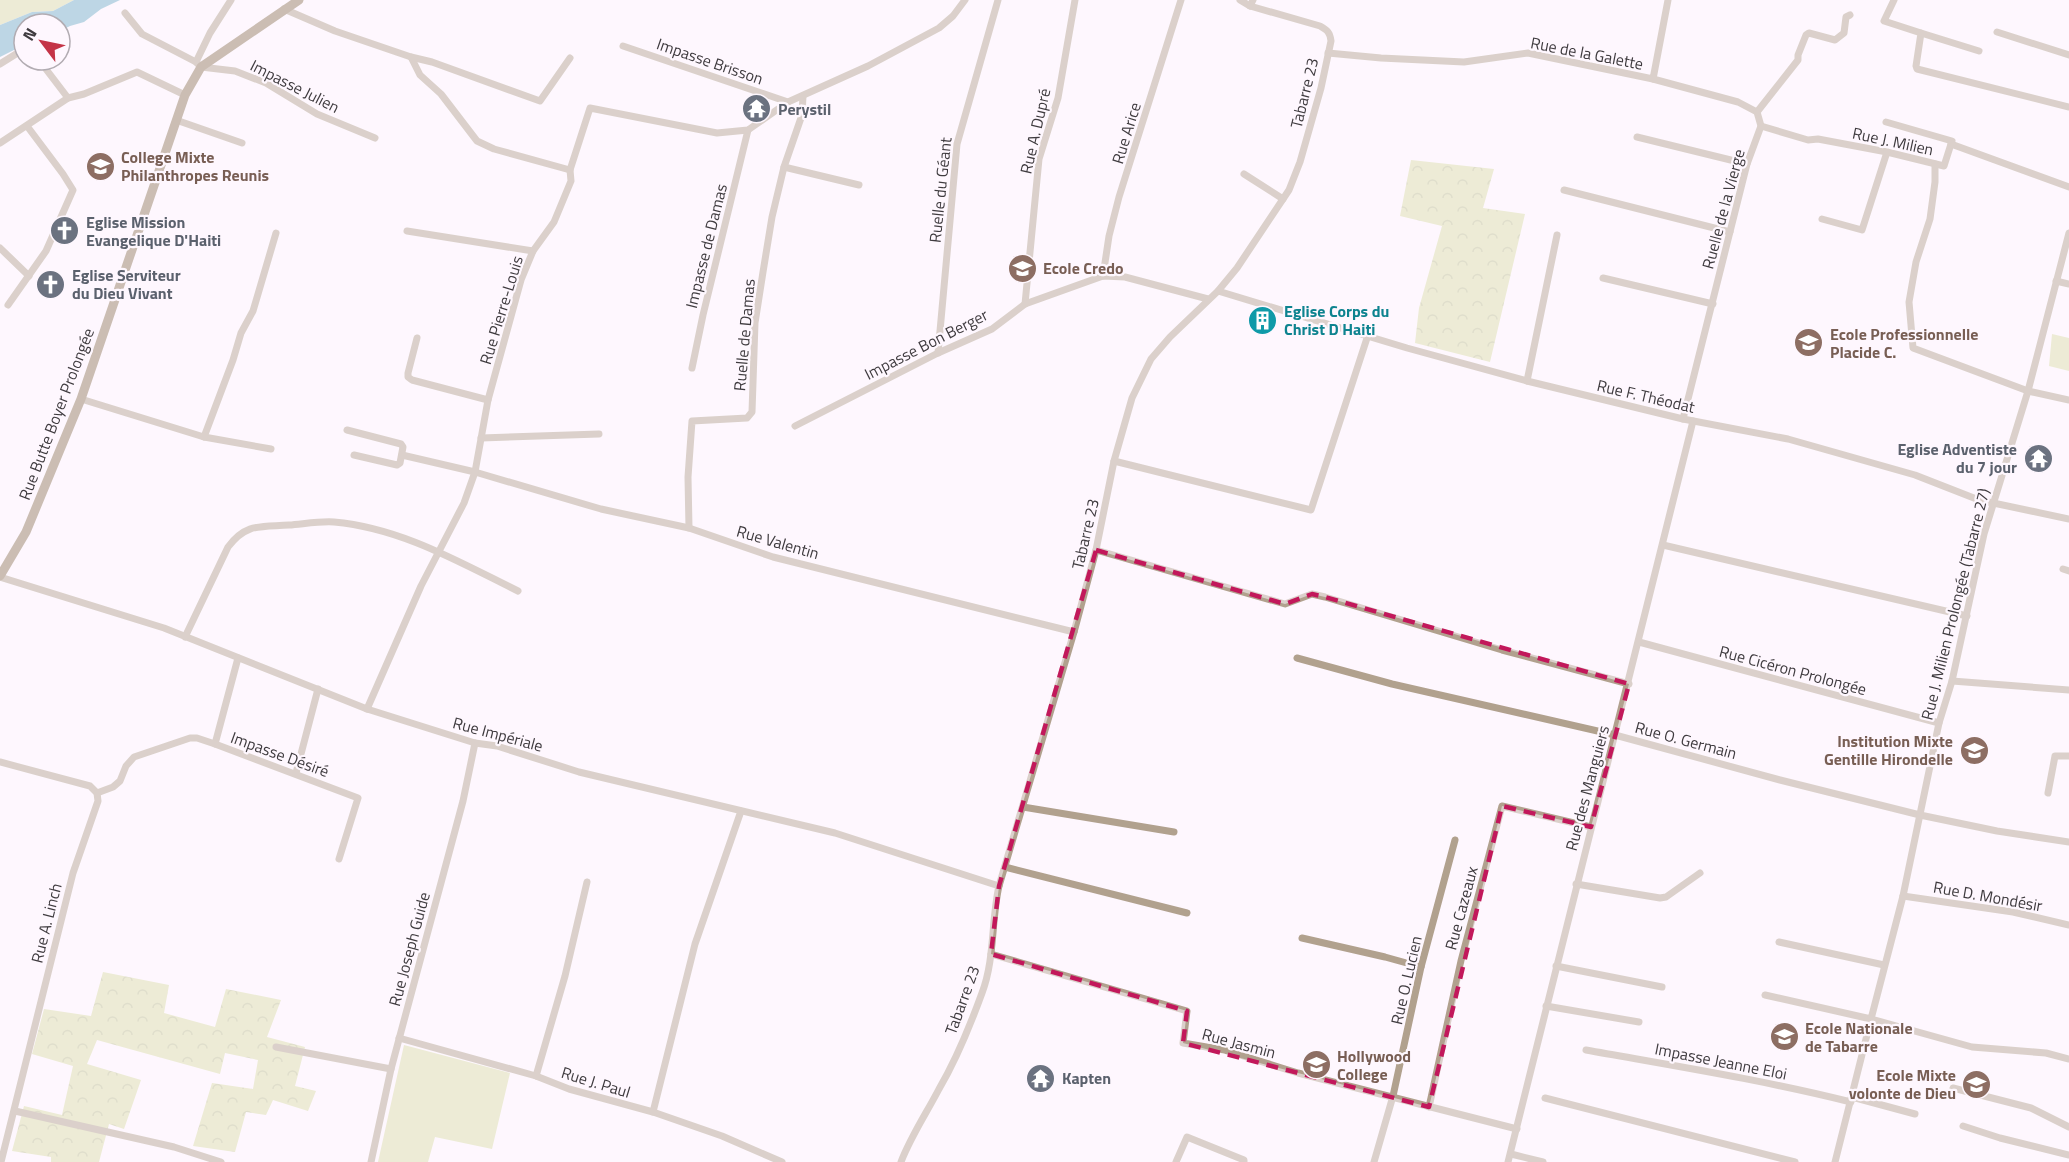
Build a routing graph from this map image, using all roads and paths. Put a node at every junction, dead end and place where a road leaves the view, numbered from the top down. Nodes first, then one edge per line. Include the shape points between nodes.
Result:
1 (231, 0) edge
2 (299, 0) edge
3 (965, 0) edge
4 (998, 0) edge
5 (1075, 0) edge
6 (1181, 0) edge
7 (1240, 0) edge
8 (1668, 0) edge
9 (1894, 0) edge
10 (1252, 3) edge
11 (284, 9) junction
12 (125, 13) dead end
13 (1850, 15) dead end
14 (1997, 32) dead end
15 (1921, 33) junction
16 (623, 46) dead end
17 (1979, 51) dead end
18 (1328, 52) junction
19 (2069, 55) edge
20 (411, 57) junction
21 (570, 58) dead end
22 (199, 65) junction
23 (48, 72) edge
24 (1653, 79) junction
25 (184, 94) junction
26 (803, 96) junction
27 (68, 98) junction
28 (788, 102) junction
29 (2069, 107) edge
30 (1756, 112) junction
31 (176, 120) junction
32 (1886, 122) dead end
33 (27, 126) junction
34 (1761, 126) junction
35 (748, 130) junction
36 (1637, 137) dead end
37 (375, 138) dead end
38 (0, 143) edge
39 (242, 143) dead end
40 (1951, 144) junction
41 (1887, 152) junction
42 (1935, 164) junction
43 (1747, 165) junction
44 (784, 167) junction
45 (570, 170) junction
46 (1244, 174) dead end
47 (859, 185) dead end
48 (2069, 187) edge
49 (1564, 190) dead end
50 (1283, 199) junction
51 (1822, 219) dead end
52 (407, 231) dead end
53 (1730, 232) junction
54 (276, 233) dead end
55 (2069, 233) edge
56 (1557, 235) dead end
57 (0, 248) edge
58 (533, 251) junction
59 (29, 276) junction
60 (1102, 276) junction
61 (1603, 278) dead end
62 (2056, 281) junction
63 (2069, 284) edge
64 (1218, 291) junction
65 (1208, 299) junction
66 (8, 304) dead end
67 (1025, 304) junction
68 (1713, 304) junction
69 (1368, 335) junction
70 (417, 338) dead end
71 (938, 352) junction
72 (692, 368) dead end
73 (1527, 381) junction
74 (2028, 391) junction
75 (81, 399) junction
76 (488, 400) junction
77 (2069, 400) edge
78 (1683, 419) junction
79 (1693, 421) junction
80 (795, 426) dead end
81 (347, 430) dead end
82 (599, 434) dead end
83 (204, 437) junction
84 (481, 438) junction
85 (271, 449) dead end
86 (354, 455) dead end
87 (402, 455) junction
88 (1114, 461) junction
89 (475, 472) junction
90 (1992, 504) junction
91 (2069, 519) edge
92 (689, 528) junction
93 (1663, 545) junction
94 (1096, 550) junction
95 (439, 552) junction
96 (0, 576) edge
97 (518, 591) dead end
98 (1967, 616) junction
99 (1074, 632) junction
100 (185, 637) junction
101 (1639, 642) junction
102 (238, 658) junction
103 (1297, 658) dead end
104 (1952, 681) junction
105 (1629, 684) junction
106 (318, 689) junction
107 (2069, 690) edge
108 (368, 709) junction
109 (1939, 723) junction
110 (1615, 735) junction
111 (475, 743) junction
112 (215, 744) junction
113 (2069, 756) edge
114 (0, 762) edge
115 (296, 773) junction
116 (97, 792) junction
117 (2048, 793) dead end
118 (1023, 807) junction
119 (741, 811) junction
120 (1920, 815) junction
121 (1591, 827) junction
122 (1174, 832) dead end
123 (1455, 840) dead end
124 (2069, 842) edge
125 (339, 859) dead end
126 (1005, 867) junction
127 (1700, 873) dead end
128 (587, 882) dead end
129 (1576, 884) junction
130 (999, 886) junction
131 (1903, 896) junction
132 (1187, 913) dead end
133 (2069, 925) edge
134 (1302, 938) dead end
135 (1779, 942) dead end
136 (991, 954) junction
137 (1884, 965) junction
138 (1556, 966) junction
139 (1421, 968) junction
140 (1662, 987) dead end
141 (1765, 995) dead end
142 (1546, 1006) junction
143 (1871, 1019) junction
144 (1639, 1022) dead end
145 (399, 1038) junction
146 (276, 1047) dead end
147 (1586, 1050) dead end
148 (2069, 1059) edge
149 (391, 1069) junction
150 (536, 1076) junction
151 (1953, 1088) dead end
152 (1393, 1096) junction
153 (1545, 1098) dead end
154 (1851, 1100) junction
155 (1430, 1107) junction
156 (15, 1111) junction
157 (653, 1112) junction
158 (1915, 1114) dead end
159 (1963, 1126) dead end
160 (2069, 1127) edge
161 (1517, 1129) junction
162 (1510, 1154) junction
163 (2069, 1155) edge
164 (1, 1162) edge
165 (221, 1162) edge
166 (371, 1162) edge
167 (782, 1162) edge
168 (901, 1162) edge
169 (1176, 1162) edge
170 (1244, 1162) edge
171 (1374, 1162) edge
172 (1508, 1162) edge
173 (1543, 1162) edge
174 (1795, 1162) edge
175 (1835, 1162) edge

1 - 22 street via 210,33
2 - 11 street, Rue Butte Boyer Prolongée
3 - 26 street, Rue Pierre-Louis via 939,28
4 - 71 street, Ruelle du Géant via 957,144
5 - 67 street, Rue A. Dupré via 1058,98 1039,159
6 - 60 street, Rue Arice via 1119,197
7 - 10 street
8 - 24 street, Rue de la Galette
9 - 15 street via 1884,21
10 - 18 street, Tabarre 23 via 1327,30 1331,41
11 - 20 street
11 - 22 street, Rue Butte Boyer Prolongée
12 - 22 street via 142,34
13 - 30 street via 1846,17 1844,33 1835,40 1806,35 1798,60
14 - 19 street
15 - 17 street
15 - 29 street via 1916,66 1921,71
16 - 28 street, Impasse Brisson
18 - 24 street, Rue de la Galette via 1464,62 1528,53
18 - 50 street, Tabarre 23 via 1300,162
20 - 21 street via 540,101
20 - 45 street via 420,75 441,94 477,141
22 - 25 street, Rue Butte Boyer Prolongée
22 - 37 street, Impasse Julien via 235,71 266,83 317,114
23 - 27 street
24 - 30 street via 1738,102
25 - 27 street via 137,72
25 - 31 street, Rue Butte Boyer Prolongée
26 - 28 street, Rue Pierre-Louis
26 - 44 street, Ruelle de Damas via 802,115
27 - 33 street
28 - 35 street, Rue Pierre-Louis
30 - 34 street
31 - 39 street
31 - 75 street, Rue Butte Boyer Prolongée
32 - 40 street via 1952,141
33 - 38 street
33 - 59 street via 73,190 46,251
34 - 41 street, Rue J. Milien via 1808,140
34 - 43 street, Ruelle de la Vierge
35 - 45 street, Rue Pierre-Louis via 717,133 590,108
35 - 72 street, Impasse de Damas
36 - 43 street
40 - 42 street, Rue J. Milien via 1944,166
40 - 48 street, Rue J. Milien
41 - 42 street, Rue J. Milien
41 - 51 street via 1862,230
42 - 74 street via 1930,219 1916,262 1910,302 1913,348
43 - 53 street, Ruelle de la Vierge
44 - 47 street
44 - 92 street, Ruelle de Damas via 755,323 752,412 747,418 692,421
45 - 58 street, Rue Pierre-Louis via 571,181 554,222
46 - 50 street
49 - 53 street
50 - 64 street, Tabarre 23
52 - 58 street
53 - 68 street, Ruelle de la Vierge
54 - 83 street via 253,311 241,333
55 - 62 street, Rue J. Milien Prolongée (Tabarre 27)
56 - 73 street
57 - 59 street
58 - 76 street, Rue Pierre-Louis via 521,280
59 - 66 street
60 - 65 street, Impasse Bon Berger via 1125,277
60 - 67 street, Impasse Bon Berger
61 - 68 street
62 - 63 street
62 - 74 street, Rue J. Milien Prolongée (Tabarre 27)
64 - 65 street, Tabarre 23
64 - 69 street, Rue F. Théodat
65 - 88 street, Tabarre 23 via 1151,359 1132,398
67 - 71 street, Impasse Bon Berger via 992,329
68 - 78 street, Ruelle de la Vierge
69 - 73 street, Rue F. Théodat
69 - 88 street via 1311,510
70 - 76 street via 408,377
71 - 80 street, Impasse Bon Berger
73 - 78 street, Rue F. Théodat
74 - 77 street
74 - 90 street, Rue J. Milien Prolongée (Tabarre 27)
75 - 83 street
75 - 96 street, Rue Butte Boyer Prolongée via 26,532
76 - 84 street, Rue Pierre-Louis
78 - 79 street, Rue F. Théodat
79 - 90 street, Rue F. Théodat via 1826,450 1915,475
79 - 93 street, Rue des Manguiers
81 - 87 street via 401,444
82 - 84 street
83 - 85 street
84 - 89 street, Rue Pierre-Louis
86 - 87 street via 397,465
87 - 89 street, Rue Valentin
88 - 94 street, Tabarre 23
89 - 92 street, Rue Valentin via 601,509
89 - 95 street, Rue Pierre-Louis
90 - 91 street, Rue F. Théodat
90 - 98 street, Rue J. Milien Prolongée (Tabarre 27)
92 - 99 street, Rue Valentin via 773,557
93 - 98 street
93 - 101 street, Rue des Manguiers
94 - 99 street, Tabarre 23
94 - 105 street via 1285,604 1312,594 1325,597
95 - 97 street
95 - 100 street via 376,529 332,522 251,528 237,534 228,547
95 - 108 street, Rue Pierre-Louis
96 - 100 street, Rue Impériale
98 - 104 street, Rue J. Milien Prolongée (Tabarre 27)
99 - 118 street, Tabarre 23
100 - 102 street, Rue Impériale
101 - 105 street, Rue des Manguiers
101 - 109 street, Rue Cicéron Prolongée
102 - 106 street, Rue Impériale
102 - 112 street, Impasse Désiré
103 - 110 street, Rue O. Germain
104 - 107 street
104 - 109 street, Rue J. Milien Prolongée (Tabarre 27)
105 - 110 street, Rue des Manguiers
106 - 108 street, Rue Impériale
106 - 115 street
108 - 111 street, Rue Impériale
109 - 120 street, Rue J. Milien Prolongée (Tabarre 27)
110 - 120 street, Rue O. Germain
110 - 121 street, Rue des Manguiers
111 - 119 street, Rue Impériale
111 - 145 street, Rue Joseph Guide
112 - 115 street, Impasse Désiré
112 - 116 street via 190,738 134,757 120,781
113 - 117 street via 2055,756
114 - 116 street via 90,786
115 - 125 street, Impasse Désiré via 359,799
116 - 156 street, Rue A. Linch via 98,801 72,873
118 - 122 street
118 - 126 street, Tabarre 23
119 - 130 street, Rue Impériale via 835,833
119 - 157 street via 695,944
120 - 124 street, Rue O. Germain
120 - 131 street, Rue J. Milien Prolongée (Tabarre 27)
121 - 129 street, Rue des Manguiers
121 - 155 street, Rue Cazeaux via 1502,806 1461,961
123 - 139 street, Rue O. Lucien
126 - 130 street, Tabarre 23
126 - 132 street
127 - 129 street via 1660,898
128 - 150 street
129 - 138 street, Rue des Manguiers
130 - 136 street, Tabarre 23
131 - 133 street, Rue D. Mondésir via 2013,912
131 - 137 street, Rue J. Milien Prolongée (Tabarre 27)
134 - 139 street
135 - 137 street
136 - 152 street, Rue Jasmin via 1187,1011 1183,1043 1224,1050
136 - 168 street, Tabarre 23 via 983,992 941,1087
137 - 143 street, Rue J. Milien Prolongée (Tabarre 27)
138 - 140 street
138 - 142 street, Rue des Manguiers
139 - 152 street, Rue O. Lucien
141 - 143 street
142 - 144 street
142 - 161 street, Rue des Manguiers
143 - 148 street via 1972,1047 2046,1053
143 - 154 street, Rue J. Milien Prolongée (Tabarre 27)
145 - 149 street, Rue Joseph Guide
145 - 150 street, Rue J. Paul
146 - 149 street
147 - 154 street, Impasse Jeanne Eloi
149 - 166 street, Rue Joseph Guide
150 - 157 street, Rue J. Paul
151 - 160 street via 2031,1108
152 - 155 street, Rue Jasmin
152 - 171 street, Rue O. Lucien
153 - 174 street
154 - 158 street, Impasse Jeanne Eloi
154 - 175 street, Rue J. Milien Prolongée (Tabarre 27)
155 - 161 street, Rue Jasmin
156 - 164 street, Rue A. Linch
156 - 165 street via 174,1147
157 - 167 street, Rue J. Paul
159 - 163 street
161 - 162 street, Rue des Manguiers
162 - 172 street, Rue des Manguiers
162 - 173 street
169 - 170 street via 1186,1137

